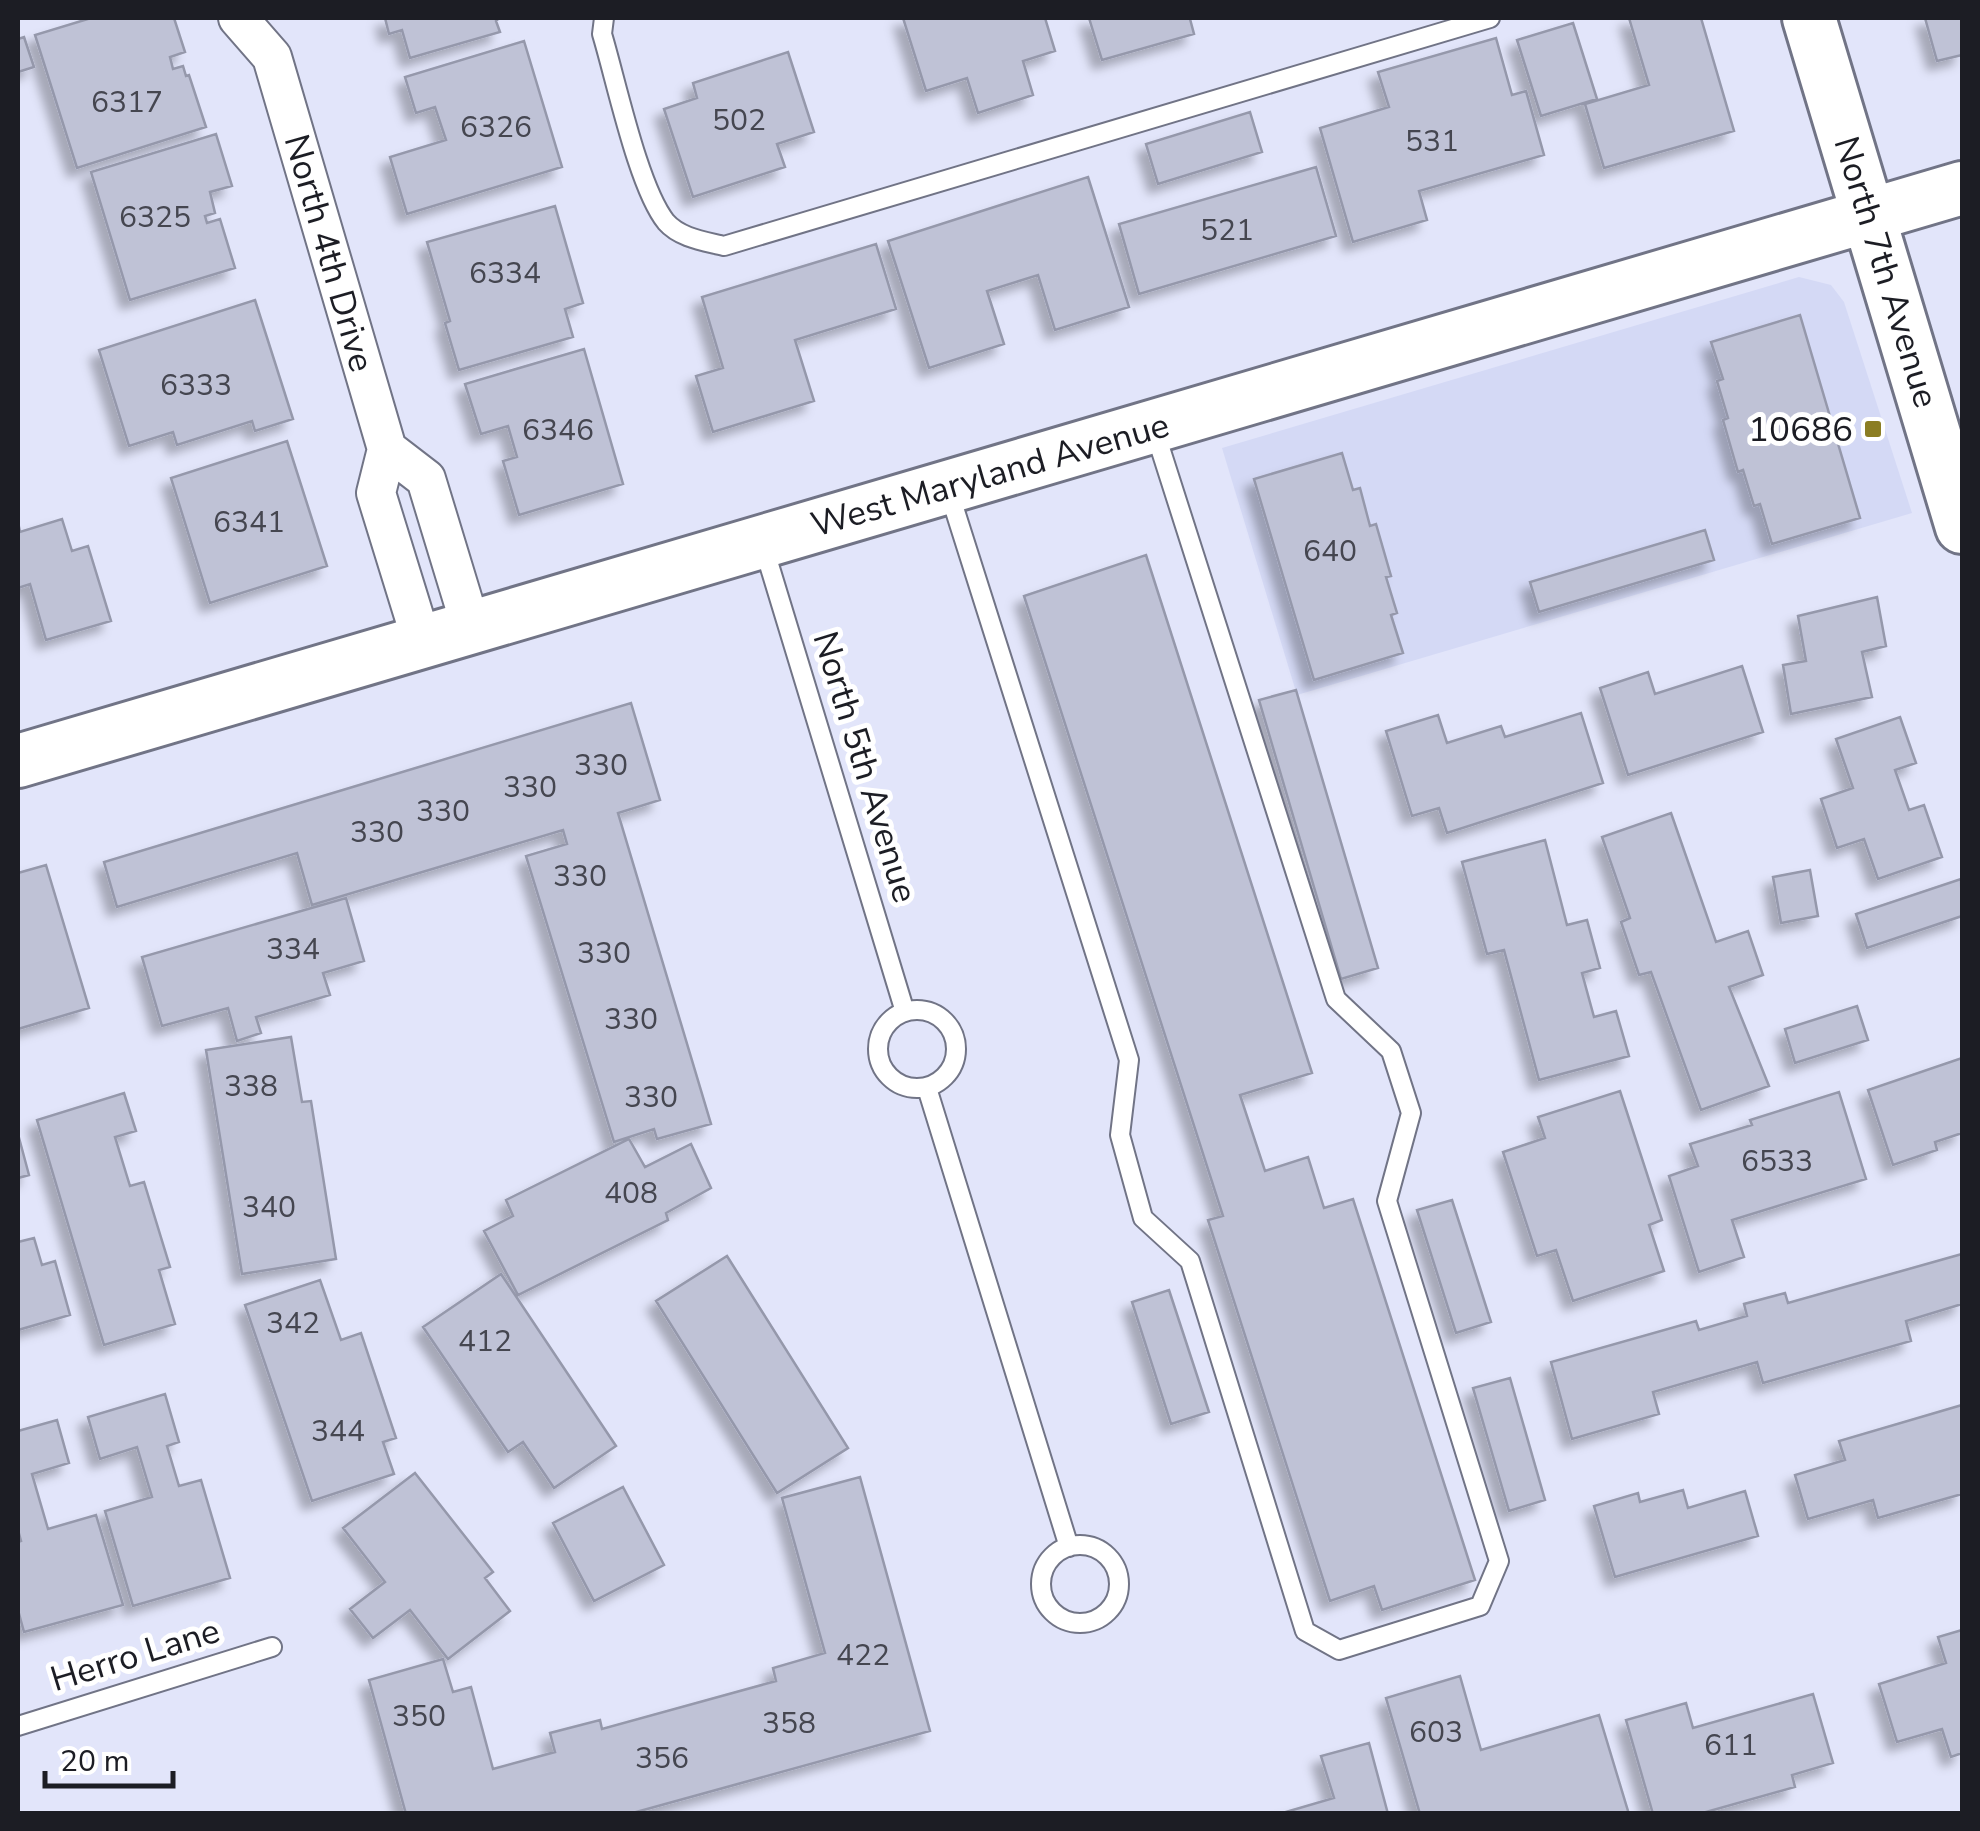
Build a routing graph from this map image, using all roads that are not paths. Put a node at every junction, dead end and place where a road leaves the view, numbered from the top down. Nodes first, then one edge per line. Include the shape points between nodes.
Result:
1 (238, 18) edge
2 (277, 18) edge
3 (604, 18) edge
4 (1490, 18) edge
5 (1809, 18) edge
6 (272, 57) junction
7 (1962, 188) edge
8 (1868, 216) junction
9 (1153, 426) junction
10 (387, 450) junction
11 (948, 487) junction
12 (1962, 527) edge
13 (762, 542) junction
14 (471, 627) junction
15 (422, 642) junction
16 (18, 761) edge
17 (905, 1012) junction
18 (927, 1088) junction
19 (1069, 1547) junction
20 (272, 1647) dead end
21 (18, 1726) edge

1 - 6 street, North 4th Drive
2 - 6 street, North 4th Drive
3 - 4 lane via 602,34 645,180 666,223 687,237 724,246
5 - 8 street, North 7th Avenue
6 - 10 street, North 4th Drive
7 - 8 street, West Maryland Avenue
8 - 9 street, West Maryland Avenue
8 - 12 street, North 7th Avenue
9 - 11 street, West Maryland Avenue
9 - 11 lane via 1336,998 1391,1051 1411,1112 1388,1201 1499,1561 1480,1606 1339,1650 1304,1631 1190,1261 1143,1218 1120,1135 1129,1060
10 - 14 street via 426,480
10 - 15 street, North 4th Drive via 376,493
11 - 13 street, West Maryland Avenue
13 - 14 street, West Maryland Avenue
13 - 17 lane, North 5th Avenue
14 - 15 street, West Maryland Avenue
15 - 16 street, West Maryland Avenue
17 - 18 lane via 882,1032 879,1060 896,1082
17 - 18 lane via 935,1013 953,1030 955,1062
18 - 19 lane
19 - 19 lane via 1042,1573 1045,1602 1066,1621 1097,1620 1117,1599 1118,1571 1098,1549
20 - 21 lane, Herro Lane

